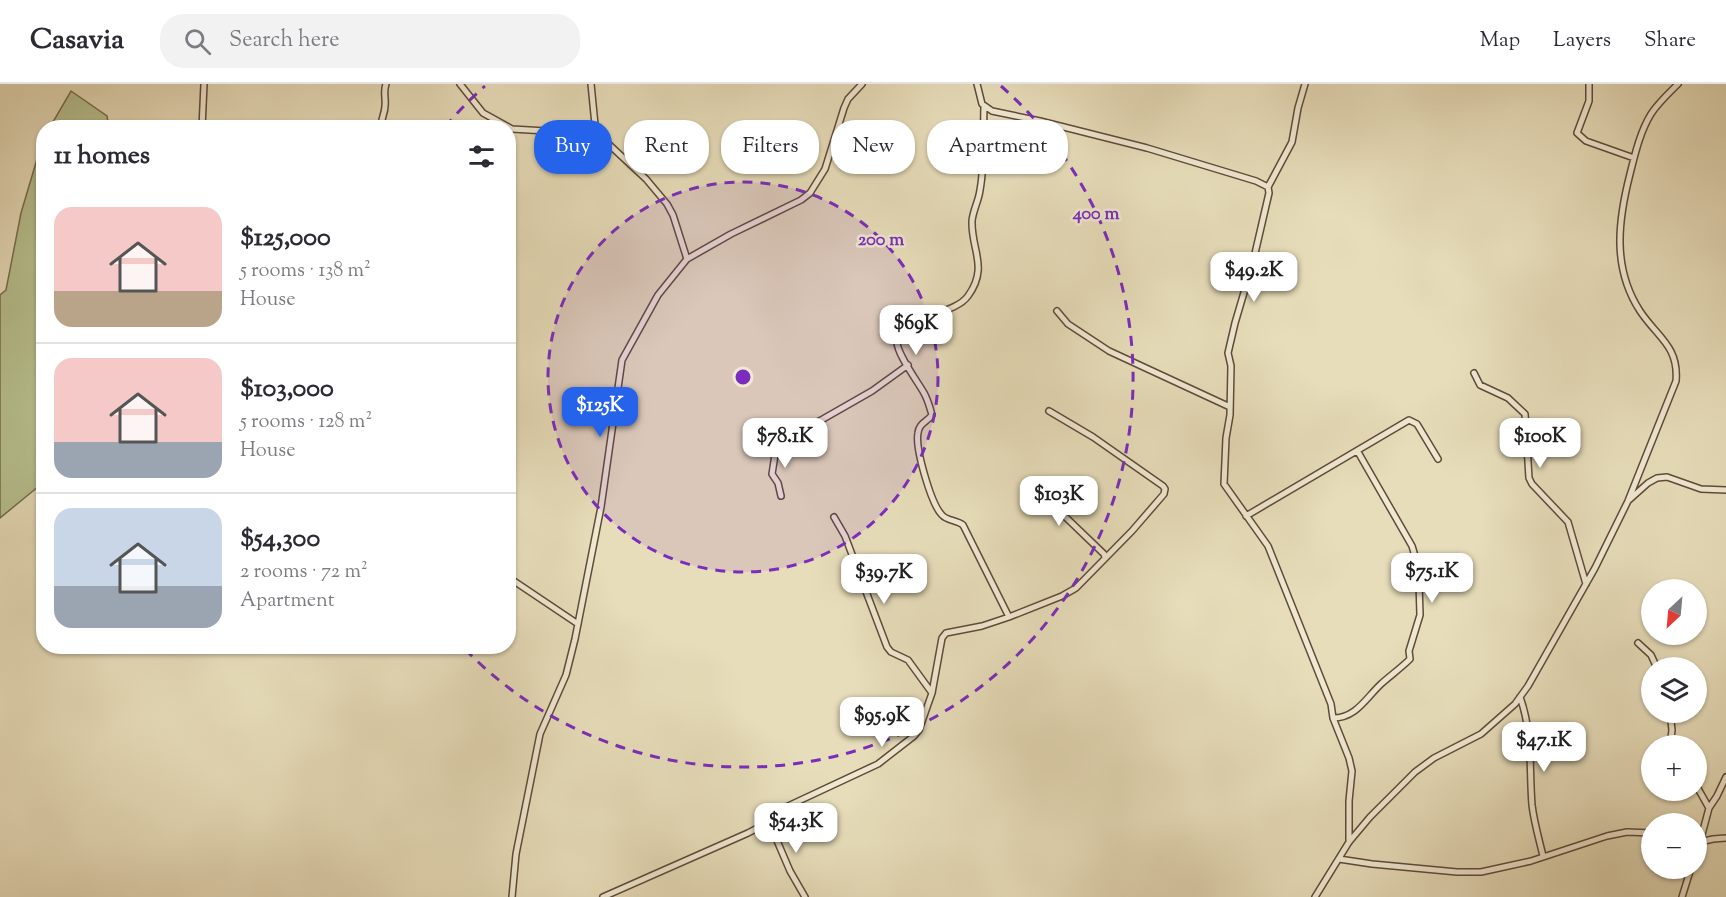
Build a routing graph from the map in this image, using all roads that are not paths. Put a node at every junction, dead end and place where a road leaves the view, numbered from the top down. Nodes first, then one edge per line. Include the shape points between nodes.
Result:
1 (204, 84) edge
2 (386, 84) edge
3 (460, 84) edge
4 (591, 84) edge
5 (862, 84) edge
6 (976, 84) edge
7 (1305, 84) edge
8 (1588, 84) edge
9 (1678, 84) edge
10 (984, 107) junction
11 (202, 120) edge
12 (382, 120) edge
13 (496, 120) edge
14 (595, 120) edge
15 (516, 129) edge
16 (534, 131) edge
17 (612, 147) edge
18 (1634, 158) junction
19 (1268, 187) junction
20 (687, 259) junction
21 (1057, 311) dead end
22 (908, 365) junction
23 (1474, 373) dead end
24 (1230, 407) junction
25 (1049, 411) dead end
26 (762, 442) dead end
27 (777, 442) junction
28 (1358, 452) junction
29 (1438, 459) dead end
30 (1040, 482) dead end
31 (1726, 490) edge
32 (782, 496) dead end
33 (1628, 501) junction
34 (1246, 516) junction
35 (834, 517) dead end
36 (1105, 558) junction
37 (516, 582) edge
38 (1586, 584) junction
39 (1010, 617) junction
40 (578, 624) junction
41 (1638, 643) dead end
42 (1652, 657) edge
43 (932, 693) junction
44 (1520, 697) junction
45 (1333, 718) junction
46 (1726, 777) edge
47 (1705, 801) edge
48 (1709, 808) junction
49 (1707, 814) edge
50 (769, 822) junction
51 (1641, 833) edge
52 (1726, 838) edge
53 (1707, 840) edge
54 (1349, 842) junction
55 (1543, 856) junction
56 (1339, 859) junction
57 (1688, 879) edge
58 (512, 897) edge
59 (603, 897) edge
60 (805, 897) edge
61 (1315, 897) edge
62 (1682, 897) edge

1 - 11 street
2 - 12 street
3 - 13 street via 483,113
4 - 14 street
5 - 20 street via 848,99 829,158 810,193
6 - 10 street
7 - 19 street via 1292,142
8 - 18 street via 1589,101 1577,133 1586,141
9 - 18 street via 1652,113
10 - 19 street via 1147,148
10 - 22 street via 981,188 972,221 979,276 962,303 926,317 900,333 897,346
15 - 16 street
17 - 20 street via 667,204
18 - 33 street via 1621,210 1620,257 1640,311 1670,348 1677,371
19 - 24 street via 1230,346
20 - 40 street via 658,295 622,360
21 - 24 street via 1068,324 1109,351
22 - 27 street via 872,392
22 - 39 street via 932,415 922,423 918,435 932,499 943,517 963,525
23 - 38 street via 1480,385 1508,398 1525,414 1529,478 1568,522
24 - 34 street via 1224,484
25 - 36 street via 1165,489 1156,505
26 - 27 street
27 - 32 street via 772,474
28 - 29 street via 1409,420 1417,424
28 - 34 street
28 - 45 street via 1412,546 1418,570 1420,615 1410,659 1358,709 1343,718
30 - 36 street via 1053,505
31 - 33 street via 1701,489 1667,477 1657,478
33 - 38 street
34 - 45 street via 1268,546 1331,704
35 - 43 street via 845,536 887,647 908,660
36 - 39 street via 1062,596
37 - 40 street
38 - 44 street
39 - 43 street via 946,633
40 - 58 street via 566,675 540,734 516,854
41 - 42 street
43 - 50 street via 920,730 901,748 878,764 788,806
44 - 54 street via 1481,734 1415,772
44 - 55 street via 1530,733 1532,805
45 - 54 street via 1352,771
46 - 48 street
47 - 48 street
48 - 49 street
50 - 59 street
50 - 60 street
51 - 55 street via 1607,836
52 - 53 street
54 - 56 street
55 - 56 street via 1481,872
56 - 61 street
57 - 62 street

